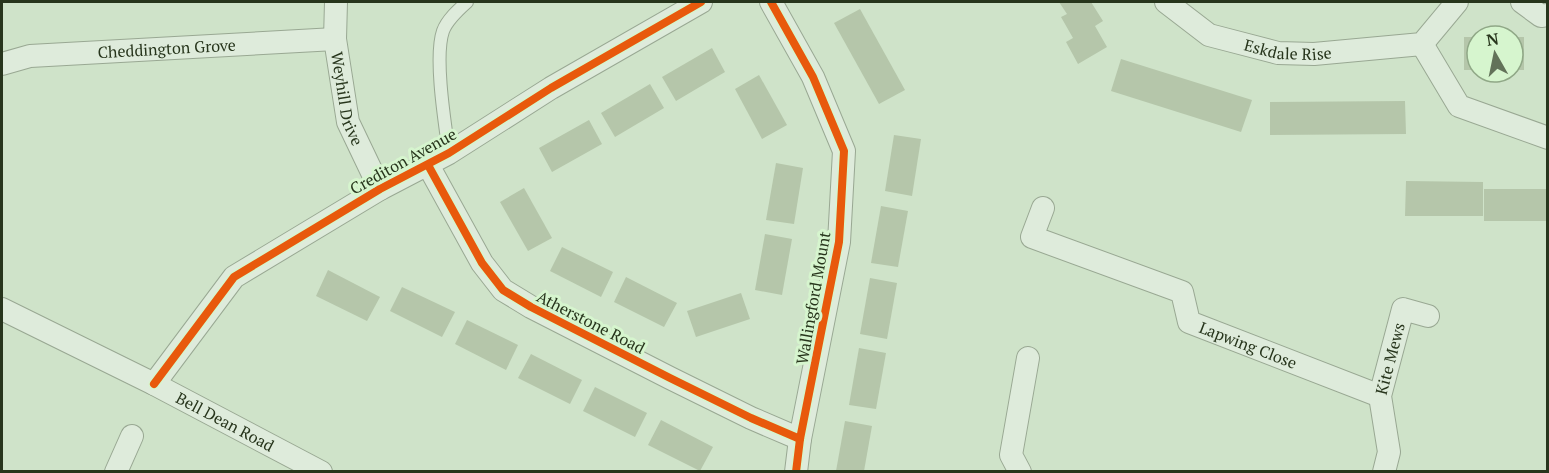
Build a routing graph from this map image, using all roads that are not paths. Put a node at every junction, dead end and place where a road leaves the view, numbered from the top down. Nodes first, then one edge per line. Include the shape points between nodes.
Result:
1 (336, 2) edge
2 (467, 2) edge
3 (701, 2) edge
4 (771, 2) edge
5 (1166, 2) edge
6 (1457, 2) edge
7 (1522, 2) edge
8 (1548, 15) edge
9 (335, 39) junction
10 (1422, 44) junction
11 (2, 64) edge
12 (1548, 138) edge
13 (449, 153) junction
14 (428, 165) junction
15 (380, 189) junction
16 (1042, 208) dead end
17 (2, 309) edge
18 (1428, 316) dead end
19 (1028, 358) dead end
20 (154, 384) junction
21 (1380, 396) junction
22 (132, 436) dead end
23 (800, 439) junction
24 (116, 471) edge
25 (321, 471) edge
26 (796, 471) edge
27 (1020, 471) edge
28 (1384, 471) edge

1 - 9 street, Weyhill Drive
2 - 13 lane via 444,28 441,40
3 - 13 street, Crediton Avenue via 551,88
4 - 23 street, Wallingford Mount via 813,77 844,151 839,242
5 - 10 street, Eskdale Rise via 1209,35 1278,53 1314,54
6 - 10 street
7 - 8 street via 1541,16
9 - 11 street, Cheddington Grove via 30,56
9 - 15 street, Weyhill Drive via 348,122
10 - 12 street via 1459,106
13 - 14 street, Crediton Avenue
14 - 15 street, Crediton Avenue
14 - 23 street, Atherstone Road via 482,263 503,290 670,378
15 - 20 street, Crediton Avenue via 234,278
16 - 21 street, Lapwing Close via 1032,237 1182,292 1189,322
17 - 20 street, Bell Dean Road
18 - 21 street, Kite Mews via 1403,309
19 - 27 street via 1011,455
20 - 25 street, Bell Dean Road
21 - 28 street, Kite Mews via 1389,453
22 - 24 street
23 - 26 street, Wallingford Mount

